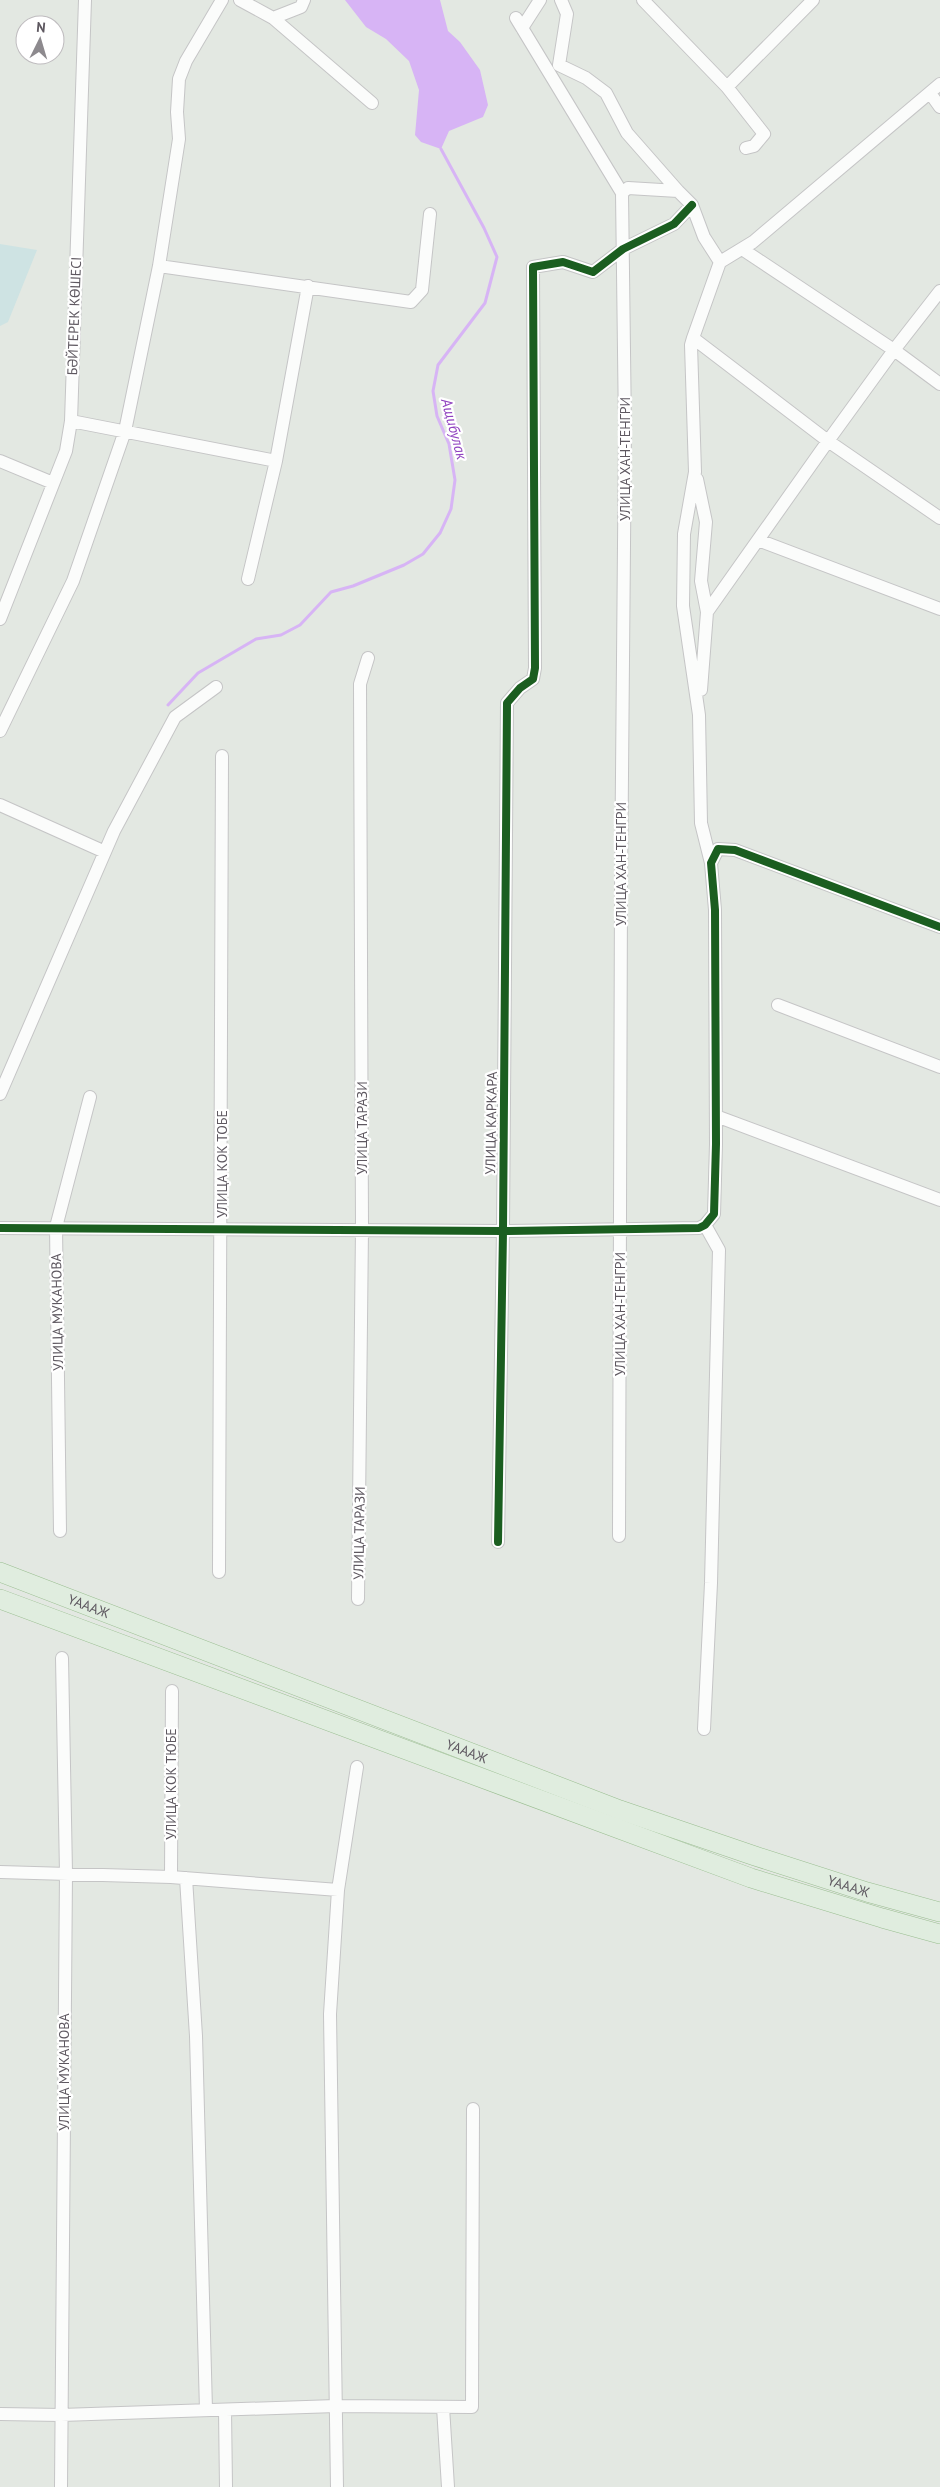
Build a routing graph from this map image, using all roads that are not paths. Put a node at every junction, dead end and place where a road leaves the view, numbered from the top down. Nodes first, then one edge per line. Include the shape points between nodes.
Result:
1 (85, 0) edge
2 (222, 0) edge
3 (240, 0) edge
4 (304, 0) edge
5 (540, 0) edge
6 (561, 0) edge
7 (813, 0) edge
8 (650, 3) edge
9 (273, 18) junction
10 (940, 84) edge
11 (727, 87) junction
12 (930, 93) junction
13 (372, 103) dead end
14 (940, 107) edge
15 (746, 148) dead end
16 (678, 191) junction
17 (622, 193) junction
18 (692, 205) junction
19 (430, 214) dead end
20 (623, 248) junction
21 (742, 249) junction
22 (720, 262) junction
23 (159, 266) junction
24 (308, 286) junction
25 (940, 291) edge
26 (693, 338) junction
27 (894, 350) junction
28 (940, 384) edge
29 (71, 421) junction
30 (125, 431) junction
31 (828, 441) junction
32 (0, 461) edge
33 (276, 461) junction
34 (695, 472) junction
35 (53, 483) junction
36 (940, 518) edge
37 (758, 540) junction
38 (248, 579) dead end
39 (4, 601) edge
40 (940, 609) edge
41 (707, 612) junction
42 (0, 619) edge
43 (368, 658) dead end
44 (216, 688) dead end
45 (699, 715) junction
46 (0, 732) edge
47 (222, 756) dead end
48 (0, 805) edge
49 (105, 852) junction
50 (711, 863) junction
51 (940, 927) edge
52 (778, 1005) dead end
53 (940, 1067) edge
54 (0, 1094) edge
55 (90, 1097) dead end
56 (716, 1116) junction
57 (940, 1200) edge
58 (705, 1225) junction
59 (56, 1227) junction
60 (0, 1228) edge
61 (222, 1228) junction
62 (362, 1229) junction
63 (620, 1230) junction
64 (503, 1231) junction
65 (60, 1532) dead end
66 (619, 1536) dead end
67 (498, 1542) dead end
68 (0, 1572) edge
69 (219, 1572) dead end
70 (0, 1599) edge
71 (358, 1599) dead end
72 (62, 1658) dead end
73 (172, 1691) dead end
74 (704, 1729) dead end
75 (357, 1767) dead end
76 (0, 1872) edge
77 (66, 1873) junction
78 (171, 1877) junction
79 (186, 1878) junction
80 (338, 1890) junction
81 (940, 1912) edge
82 (940, 1934) edge
83 (473, 2108) dead end
84 (336, 2406) junction
85 (443, 2407) junction
86 (206, 2410) junction
87 (225, 2410) junction
88 (0, 2414) edge
89 (61, 2415) junction
90 (61, 2487) edge
91 (226, 2487) edge
92 (336, 2487) edge
93 (448, 2487) edge

1 - 29 street, БӘЙТЕРЕК КӨШЕСІ
2 - 23 street via 186,61 180,79 179,139
3 - 9 street
4 - 9 street via 301,7
5 - 17 street via 519,23
6 - 16 street via 567,14 559,65 606,92 627,133
7 - 11 street
8 - 11 street
9 - 13 street
10 - 12 street
11 - 15 street via 764,134 754,146
12 - 14 street
12 - 21 street
16 - 17 street via 628,188
16 - 18 street
17 - 20 street, УЛИЦА ХАН-ТЕНГРИ
18 - 20 street via 674,224
18 - 22 street via 704,237
19 - 24 street via 422,290 412,302
20 - 63 street, УЛИЦА ХАН-ТЕНГРИ via 626,430
20 - 64 street, УЛИЦА КАРКАРА via 593,272 563,262 533,267 535,668 533,679 507,703
21 - 22 street
21 - 27 street
22 - 26 street
23 - 24 street
23 - 30 street
24 - 33 street
25 - 27 street
26 - 31 street
26 - 34 street
27 - 28 street
27 - 31 street
29 - 30 street
29 - 35 street, БӘЙТЕРЕК КӨШЕСІ via 66,450
30 - 33 street
30 - 46 street via 73,581
31 - 36 street
31 - 37 street
32 - 35 street
33 - 38 street
34 - 41 street via 706,522 701,581
34 - 45 street via 684,534 683,606
35 - 39 street, БӘЙТЕРЕК КӨШЕСІ
37 - 40 street
37 - 41 street
39 - 42 street, БӘЙТЕРЕК КӨШЕСІ
41 - 45 street
43 - 62 street, УЛИЦА ТАРАЗИ via 360,684
44 - 49 street via 175,717
45 - 50 street via 701,823
47 - 61 street, УЛИЦА КОК ТОБЕ
48 - 49 street
49 - 54 street
50 - 51 street via 718,849 735,850
50 - 56 street via 715,910
52 - 53 street
55 - 59 street, УЛИЦА МУКАНОВА
56 - 57 street
56 - 58 street via 714,1214
58 - 63 street via 699,1228
58 - 74 street via 719,1250
59 - 60 street
59 - 61 street
59 - 65 street, УЛИЦА МУКАНОВА
61 - 62 street
61 - 69 street, УЛИЦА КОК ТОБЕ
62 - 64 street
62 - 71 street, УЛИЦА ТАРАЗИ
63 - 64 street
63 - 66 street, УЛИЦА ХАН-ТЕНГРИ
64 - 67 street, УЛИЦА КАРКАРА
68 - 81 highway, ҮАААЖ via 620,1810 783,1865
70 - 82 highway, ҮАААЖ via 751,1878
72 - 77 street, УЛИЦА МУКАНОВА
73 - 78 street, УЛИЦА КОК ТЮБЕ
75 - 80 street
76 - 77 street
77 - 78 street
77 - 89 street, УЛИЦА МУКАНОВА
78 - 79 street
79 - 80 street
79 - 86 street via 196,2036
80 - 84 street via 330,2014
83 - 85 street via 472,2407
84 - 85 street
84 - 87 street
84 - 92 street
85 - 93 street
86 - 87 street
86 - 89 street
87 - 91 street
88 - 89 street
89 - 90 street, УЛИЦА МУКАНОВА

